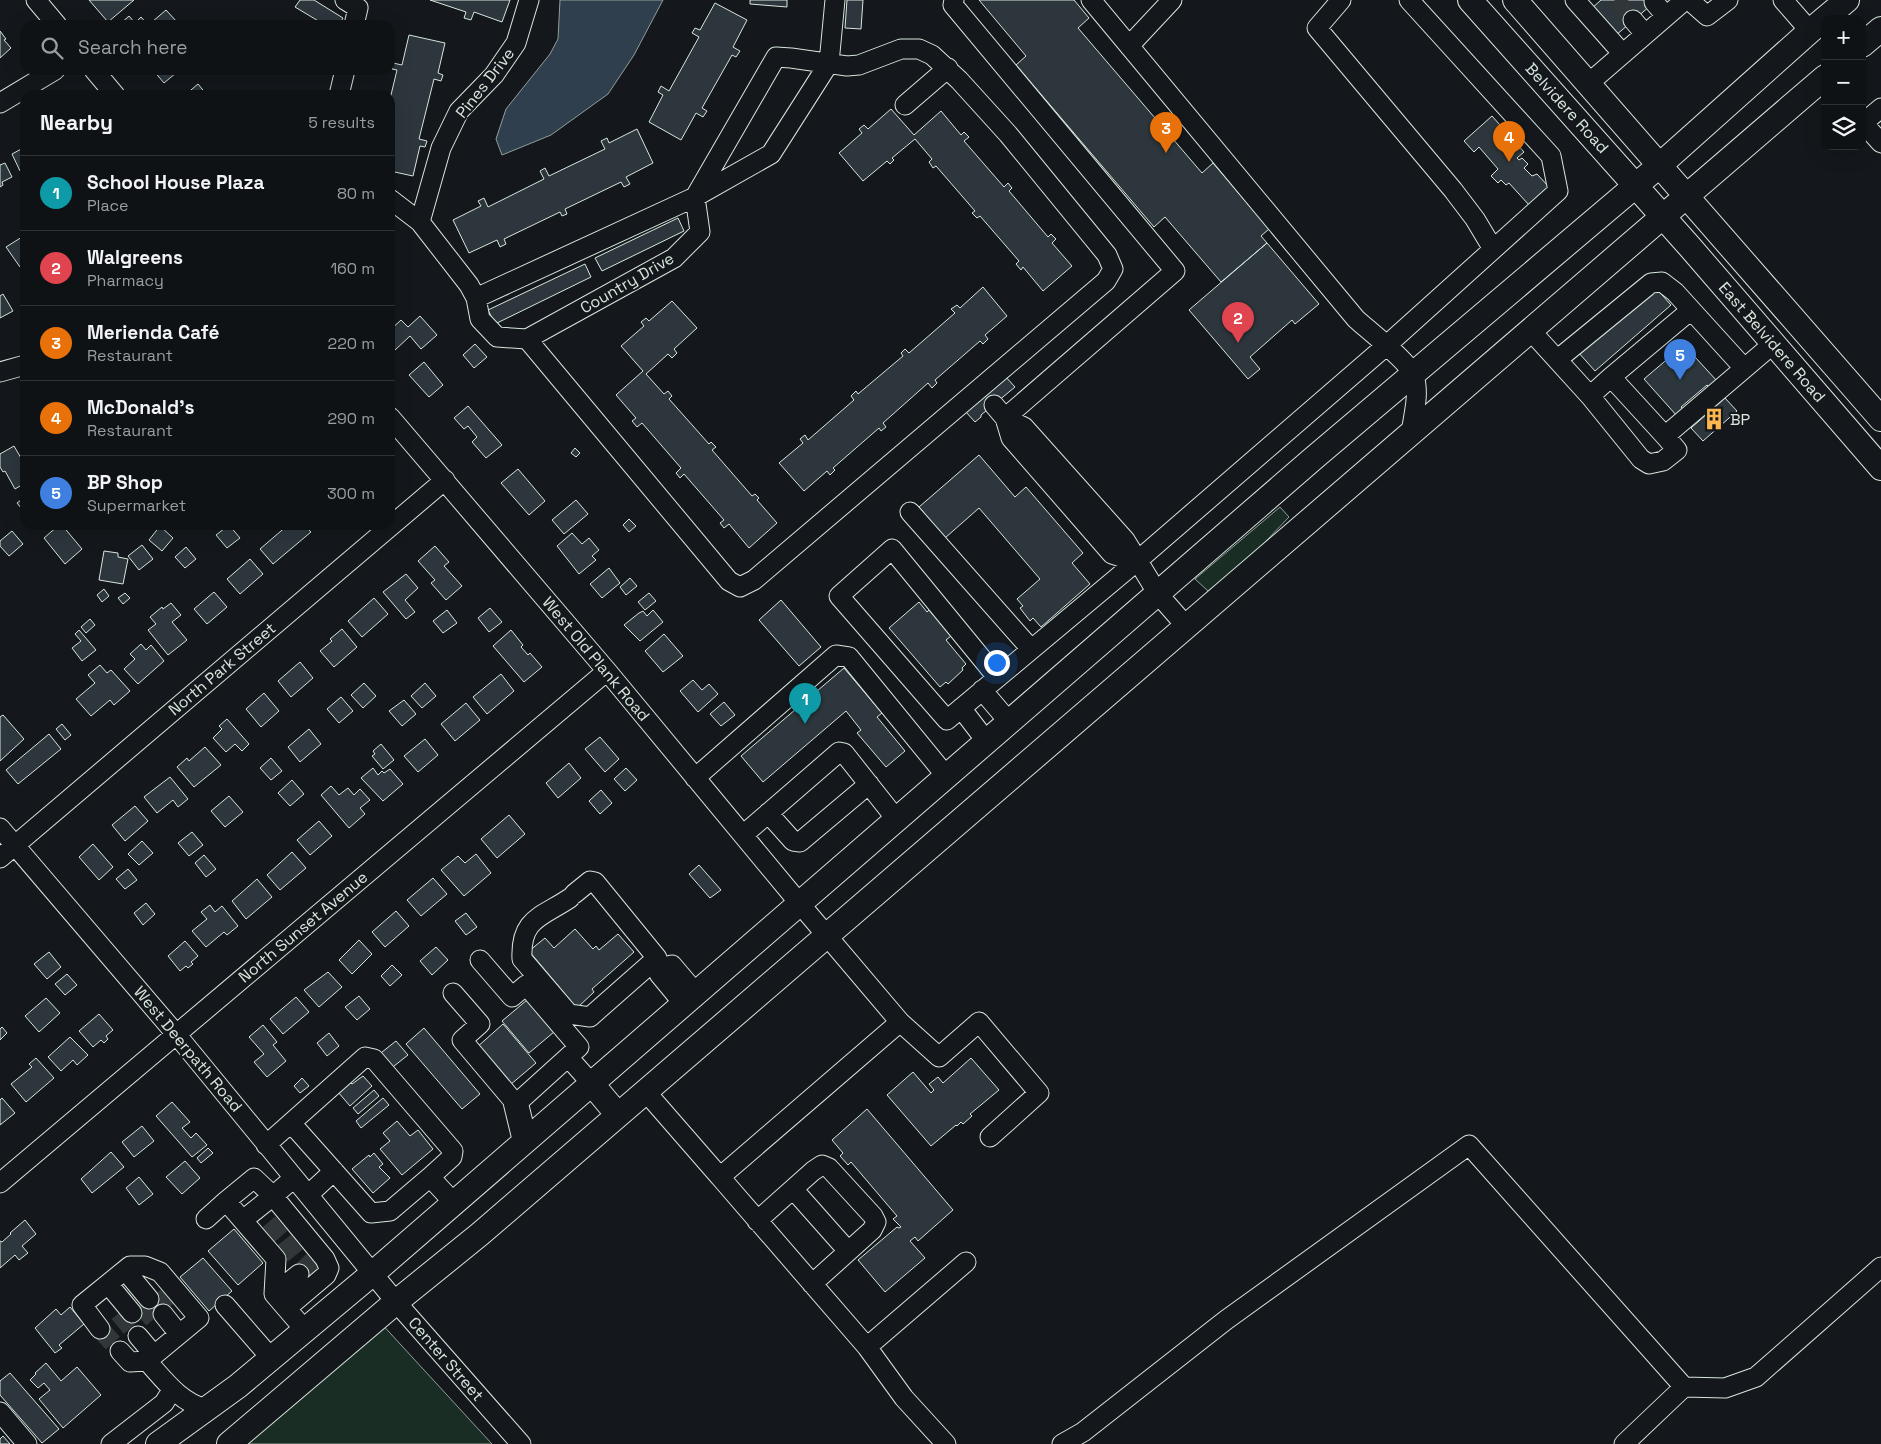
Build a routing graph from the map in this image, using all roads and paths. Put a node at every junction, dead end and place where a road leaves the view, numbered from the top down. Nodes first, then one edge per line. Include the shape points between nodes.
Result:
1 (36, 0) edge
2 (345, 0) edge
3 (529, 0) edge
4 (835, 0) edge
5 (954, 0) edge
6 (1091, 0) edge
7 (1172, 0) edge
8 (1341, 0) edge
9 (1409, 0) edge
10 (1470, 0) edge
11 (1515, 0) edge
12 (1575, 0) edge
13 (1685, 0) edge
14 (1689, 0) edge
15 (1728, 0) edge
16 (1783, 0) edge
17 (1847, 0) edge
18 (53, 20) edge
19 (355, 20) edge
20 (1881, 29) edge
21 (1810, 30) junction
22 (1866, 42) edge
23 (1129, 46) junction
24 (1623, 54) junction
25 (829, 62) junction
26 (948, 68) junction
27 (47, 75) edge
28 (98, 75) edge
29 (344, 75) edge
30 (1821, 80) edge
31 (1589, 83) junction
32 (22, 90) edge
33 (111, 90) edge
34 (340, 90) edge
35 (20, 91) edge
36 (0, 103) edge
37 (905, 106) dead end
38 (1881, 108) edge
39 (1881, 143) edge
40 (1660, 165) junction
41 (1636, 185) junction
42 (1686, 196) junction
43 (695, 197) junction
44 (395, 203) edge
45 (1663, 216) junction
46 (420, 222) junction
47 (1493, 249) junction
48 (476, 298) junction
49 (1691, 310) junction
50 (1530, 331) junction
51 (527, 339) junction
52 (1774, 344) junction
53 (1386, 345) junction
54 (1558, 359) junction
55 (20, 366) edge
56 (1744, 368) junction
57 (0, 372) edge
58 (1414, 374) junction
59 (1611, 377) junction
60 (1590, 396) junction
61 (991, 402) junction
62 (1881, 419) edge
63 (395, 423) edge
64 (1411, 434) junction
65 (1671, 443) junction
66 (1881, 468) edge
67 (445, 480) junction
68 (910, 512) dead end
69 (395, 522) edge
70 (386, 530) edge
71 (1136, 562) junction
72 (1158, 594) junction
73 (1186, 626) junction
74 (1031, 649) junction
75 (607, 671) junction
76 (997, 677) junction
77 (982, 690) junction
78 (961, 708) junction
79 (1010, 723) junction
80 (987, 742) junction
81 (947, 777) junction
82 (695, 778) junction
83 (869, 784) junction
84 (768, 813) junction
85 (897, 820) junction
86 (0, 828) edge
87 (743, 835) junction
88 (15, 845) junction
89 (0, 858) edge
90 (800, 904) junction
91 (827, 936) junction
92 (480, 960) dead end
93 (660, 962) junction
94 (452, 993) dead end
95 (690, 996) junction
96 (900, 1022) junction
97 (176, 1034) junction
98 (568, 1056) junction
99 (592, 1084) junction
100 (646, 1092) junction
101 (516, 1104) junction
102 (618, 1115) junction
103 (550, 1120) junction
104 (291, 1123) junction
105 (990, 1136) dead end
106 (525, 1141) junction
107 (266, 1145) junction
108 (334, 1171) junction
109 (430, 1177) junction
110 (720, 1177) junction
111 (294, 1178) junction
112 (0, 1183) edge
113 (793, 1189) junction
114 (308, 1195) junction
115 (273, 1196) junction
116 (226, 1201) junction
117 (454, 1203) junction
118 (320, 1210) junction
119 (206, 1219) dead end
120 (243, 1220) junction
121 (757, 1221) junction
122 (295, 1229) junction
123 (848, 1252) junction
124 (966, 1262) dead end
125 (1881, 1267) edge
126 (298, 1274) tunnel mouth
127 (372, 1274) junction
128 (117, 1277) junction
129 (812, 1284) junction
130 (274, 1294) junction
131 (396, 1302) junction
132 (225, 1305) dead end
133 (287, 1308) junction
134 (100, 1328) tunnel mouth
135 (305, 1330) junction
136 (167, 1344) junction
137 (867, 1347) junction
138 (120, 1351) tunnel mouth
139 (271, 1358) junction
140 (1684, 1387) junction
141 (172, 1390) junction
142 (206, 1409) junction
143 (0, 1412) edge
144 (167, 1438) edge
145 (27, 1444) edge
146 (111, 1444) edge
147 (229, 1444) edge
148 (521, 1444) edge
149 (946, 1444) edge
150 (1062, 1444) edge
151 (1624, 1444) edge

1 - 18 street
2 - 19 street via 358,8
3 - 46 street, Pines Drive via 516,43 494,75 459,111 445,141
4 - 25 street
5 - 61 street via 953,5 1175,271
6 - 23 street
7 - 23 street
8 - 47 street via 1317,28 1453,190
9 - 47 street via 1551,156 1558,191
10 - 41 main road, Belvidere Road
11 - 31 main road, Belvidere Road
12 - 24 street
13 - 24 street via 1660,9 1639,27
14 - 15 street via 1707,16
16 - 21 street
17 - 21 main road
20 - 22 main road
21 - 40 main road
23 - 53 street via 1356,319
24 - 31 street
25 - 26 street via 859,65 901,49 919,49
25 - 43 street via 770,154
25 - 43 street via 776,57
26 - 37 street
26 - 61 street via 1008,134 1108,255 1113,269 1106,281
27 - 32 street
28 - 33 street
29 - 34 street
30 - 42 main road
31 - 40 main road, Belvidere Road
35 - 36 street
38 - 39 street via 1864,123
40 - 41 main road
40 - 42 main road, Belvidere Road
41 - 45 main road, Belvidere Road
41 - 58 main road
42 - 45 main road
42 - 62 main road, East Belvidere Road
43 - 48 street
43 - 51 street, Country Drive via 700,232 674,258
44 - 46 street
45 - 50 main road
45 - 52 main road, East Belvidere Road
46 - 48 street
47 - 53 street
48 - 51 street via 480,318 498,337
49 - 54 street via 1662,282 1651,283
49 - 56 street
49 - 59 street
50 - 54 street
50 - 64 main road
51 - 61 street via 729,581 740,587 754,580
52 - 56 street
52 - 66 main road, East Belvidere Road
53 - 58 street
53 - 71 street
54 - 60 street
55 - 57 street
56 - 65 street
58 - 64 street via 1416,391
58 - 72 main road
59 - 60 street
59 - 65 street
60 - 65 street via 1641,459 1650,464 1663,461
61 - 71 street via 1024,427 1112,554
63 - 67 street, West Old Plank Road
64 - 73 main road
67 - 69 street, North Park Street
67 - 75 street, West Old Plank Road
68 - 74 street
70 - 88 street, North Park Street
71 - 72 street
71 - 74 street
72 - 73 street
72 - 79 main road
73 - 91 main road
74 - 76 street
75 - 82 street, West Old Plank Road
75 - 97 street, North Sunset Avenue
76 - 77 street
76 - 78 street via 892,549 839,596 947,720
77 - 78 street
77 - 79 street
78 - 80 street
79 - 80 main road
80 - 81 main road
81 - 82 street via 849,657 836,655
81 - 85 main road
82 - 87 street, West Old Plank Road
83 - 84 street via 800,842 793,841
83 - 84 street via 844,753 839,752
83 - 85 street
84 - 87 street
85 - 90 main road
86 - 88 street, West Deerpath Road
87 - 90 street, West Old Plank Road
88 - 89 street, North Park Street
88 - 97 street, West Deerpath Road
90 - 91 street, West Old Plank Road
90 - 95 main road
91 - 96 street, West Old Plank Road
91 - 100 main road
92 - 98 street via 512,997 526,985 579,1047
93 - 93 street via 590,1017 569,1014 522,959 521,950 526,928 590,881 595,882
93 - 95 street via 672,964 689,985
94 - 101 street via 480,1024 462,1040
95 - 99 main road
96 - 105 street, West Old Plank Road via 939,1057 979,1022 1039,1093
96 - 110 street
97 - 107 street, West Deerpath Road
97 - 112 street, North Sunset Avenue
98 - 99 street
98 - 101 street
99 - 102 main road
99 - 103 main road
100 - 102 main road
100 - 110 street
101 - 103 main road
101 - 106 main road
102 - 131 main road
103 - 106 main road
104 - 107 street
104 - 108 street
104 - 109 street via 365,1057 374,1059 453,1151 452,1157
106 - 117 main road
107 - 111 street, West Deerpath Road
108 - 109 street via 371,1213 390,1211
108 - 114 street
109 - 117 street
110 - 121 street
111 - 114 street, West Deerpath Road
111 - 115 street
113 - 121 street
113 - 123 street
113 - 123 street via 822,1165 829,1168 873,1216 876,1222 872,1230
114 - 118 street, West Deerpath Road
115 - 116 street via 254,1178
115 - 120 street
115 - 122 street
116 - 119 street
116 - 120 street
117 - 127 main road
118 - 122 street
118 - 127 street, West Deerpath Road
120 - 130 street via 279,1257
121 - 129 street
122 - 133 street via 329,1268 326,1275
123 - 129 street
124 - 137 street
125 - 140 street via 1756,1377 1725,1388
126 - 130 street
127 - 131 street, Center Street
127 - 135 main road
128 - 128 street via 140,1304
128 - 134 street via 82,1305
128 - 136 street via 145,1266 160,1272 199,1318
129 - 137 street
130 - 133 street
131 - 147 main road
131 - 148 street, Center Street
132 - 139 street
133 - 135 street
135 - 139 main road
136 - 136 street via 155,1321
136 - 138 street via 130,1362
136 - 141 street
137 - 149 street via 904,1398
139 - 142 main road
140 - 150 street via 1469,1146 1226,1320 1083,1432
140 - 151 street
141 - 142 street via 192,1405
141 - 144 street via 180,1420
141 - 146 street via 164,1404
142 - 144 main road
143 - 145 street

